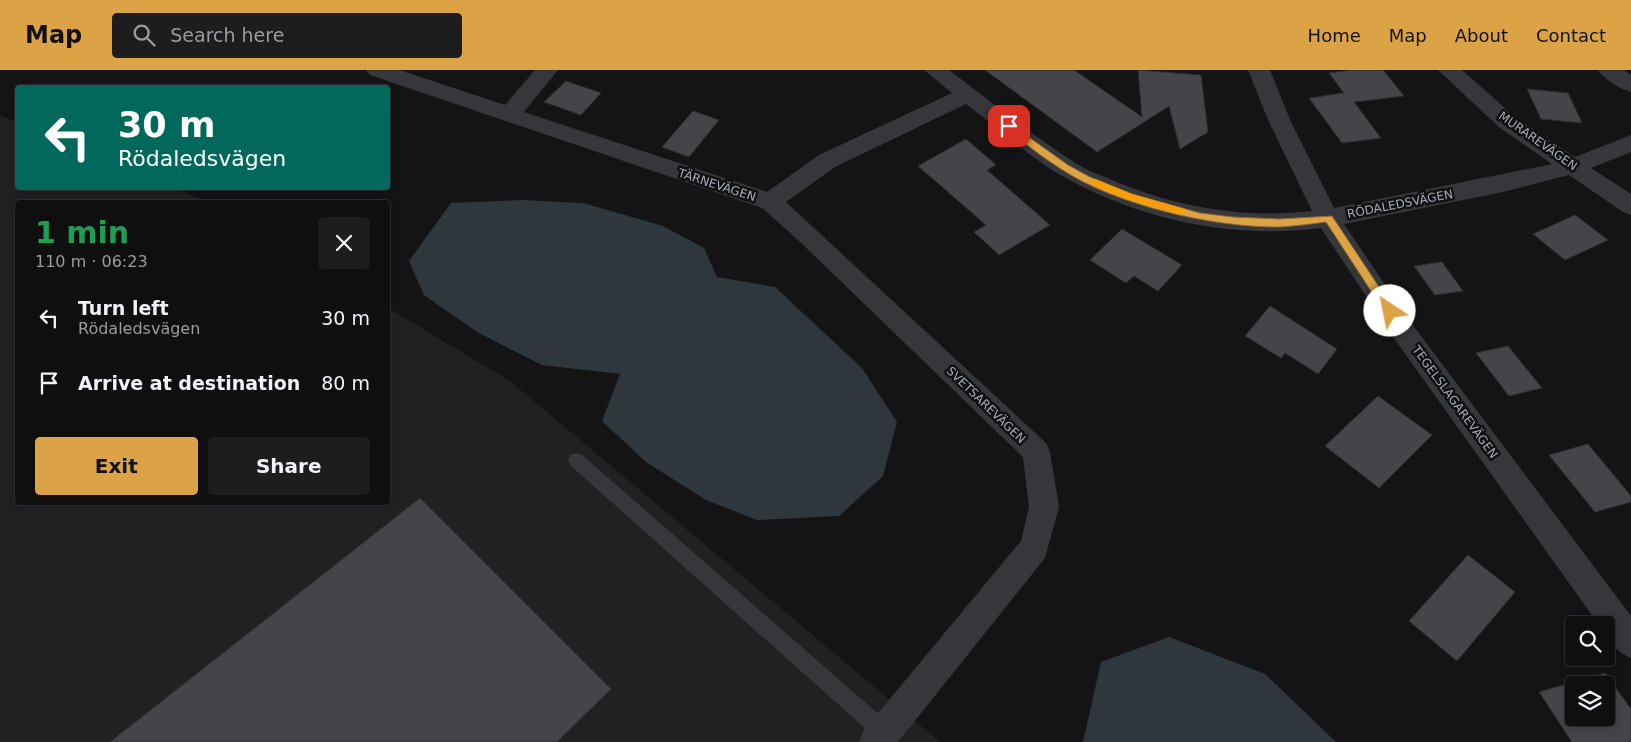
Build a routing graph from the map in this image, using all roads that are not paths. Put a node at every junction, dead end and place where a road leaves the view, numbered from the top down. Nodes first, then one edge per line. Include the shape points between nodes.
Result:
1 (547, 70) edge
2 (935, 70) edge
3 (1259, 70) edge
4 (1449, 70) edge
5 (1609, 70) edge
6 (388, 72) edge
7 (1631, 85) edge
8 (967, 95) junction
9 (509, 115) junction
10 (1631, 144) edge
11 (1574, 165) junction
12 (770, 202) junction
13 (1631, 206) edge
14 (1328, 218) junction
15 (576, 460) dead end
16 (1631, 642) edge
17 (880, 737) edge

1 - 9 street
2 - 8 street, RÖDALEDSVÄGEN
3 - 14 street, TEGELSLAGAREVÄGEN via 1280,122
4 - 11 street, MURAREVÄGEN via 1508,123
5 - 7 street
6 - 9 street, TÄRNEVÄGEN
8 - 12 street, TÄRNEVÄGEN via 827,161
8 - 14 street, RÖDALEDSVÄGEN via 1064,167 1129,197 1200,216 1233,220 1279,223
9 - 12 street, TÄRNEVÄGEN
10 - 11 street, RÖDALEDSVÄGEN
11 - 13 street, MURAREVÄGEN
11 - 14 street, RÖDALEDSVÄGEN via 1486,187
12 - 17 street, SVETSAREVÄGEN via 1036,452 1044,507 1034,548
14 - 16 street, TEGELSLAGAREVÄGEN via 1400,327
15 - 17 lane

